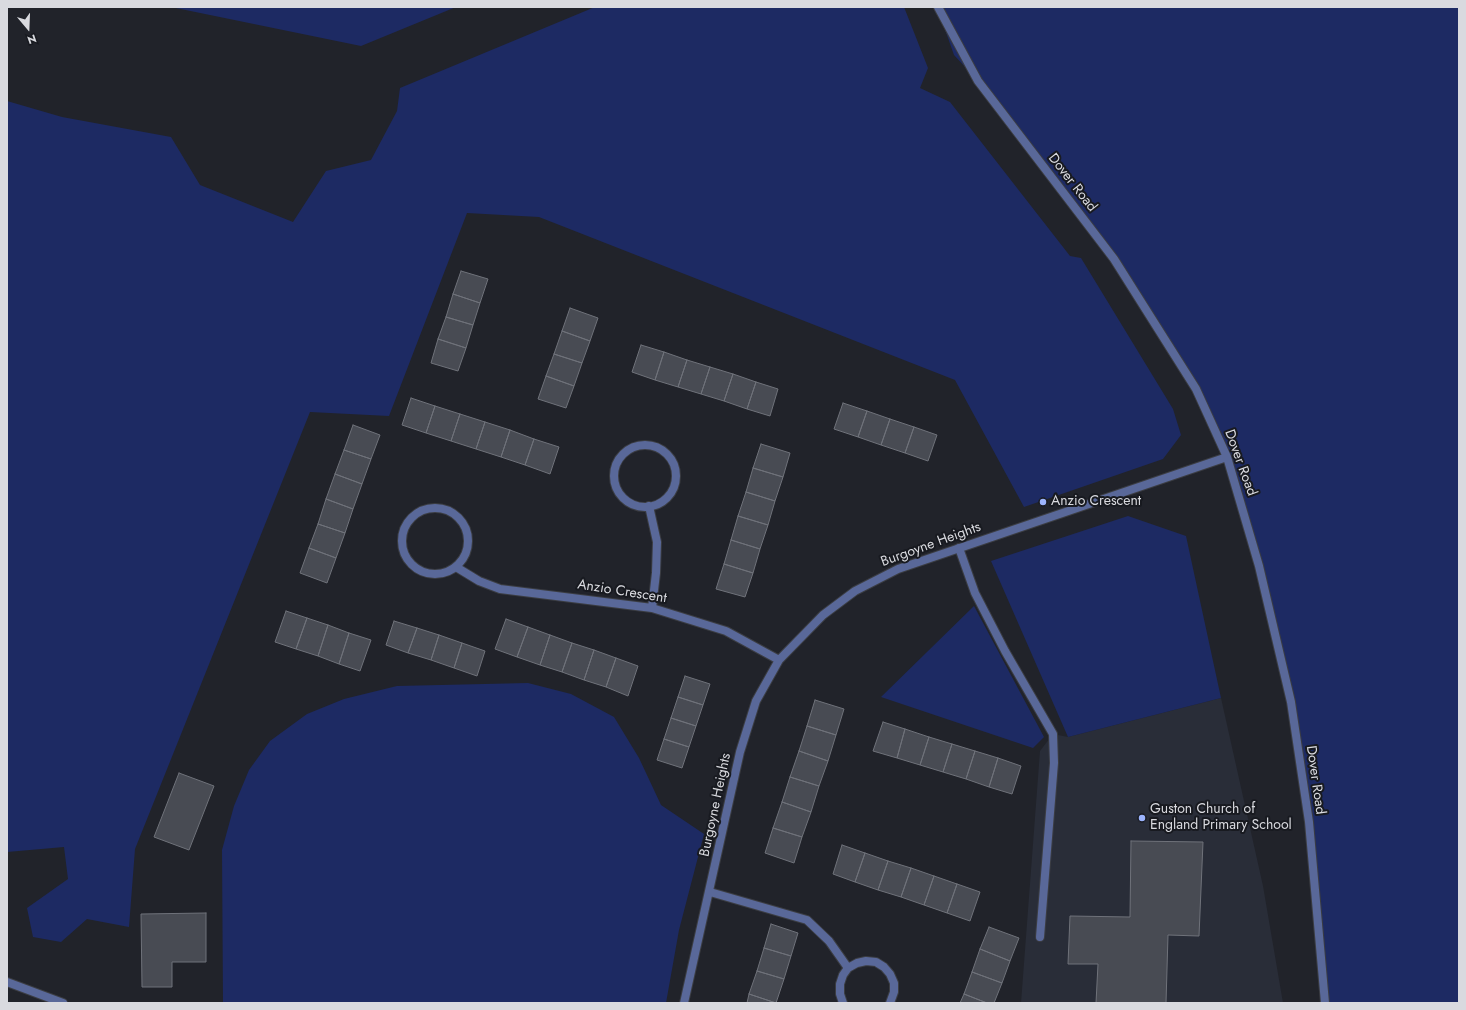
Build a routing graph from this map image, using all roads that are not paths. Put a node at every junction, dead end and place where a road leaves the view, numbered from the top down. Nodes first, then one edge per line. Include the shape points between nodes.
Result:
1 (938, 7) edge
2 (1227, 457) junction
3 (649, 506) junction
4 (959, 548) junction
5 (456, 567) junction
6 (652, 608) junction
7 (779, 660) junction
8 (710, 892) junction
9 (1040, 937) dead end
10 (848, 968) junction
11 (7, 982) edge
12 (63, 1003) edge
13 (684, 1003) edge
14 (844, 1003) edge
15 (890, 1003) edge
16 (1325, 1003) edge

1 - 2 street, Dover Road via 978,81 1114,259 1196,389
2 - 4 street, Burgoyne Heights
2 - 16 street, Dover Road via 1259,566 1291,702 1308,822
3 - 3 street via 628,502 615,486 614,475 621,456 630,449 640,446 651,446 665,453 674,466 676,477 668,496 660,503
3 - 6 street via 657,542
4 - 7 street, Burgoyne Heights via 898,569 855,591 823,616
4 - 9 street via 975,593 1053,734 1054,763
5 - 5 street via 446,573 434,574 418,569 406,557 403,534 415,515 437,508 448,510 458,516 465,526 468,548 464,559
5 - 6 street, Anzio Crescent via 479,581 500,588
6 - 7 street, Anzio Crescent via 726,631
7 - 8 street, Burgoyne Heights via 756,701 740,752
8 - 10 street via 807,920 829,941
8 - 13 street, Burgoyne Heights
10 - 14 street via 840,984 840,994
10 - 15 street via 866,961 876,962 884,967 894,983
11 - 12 street

